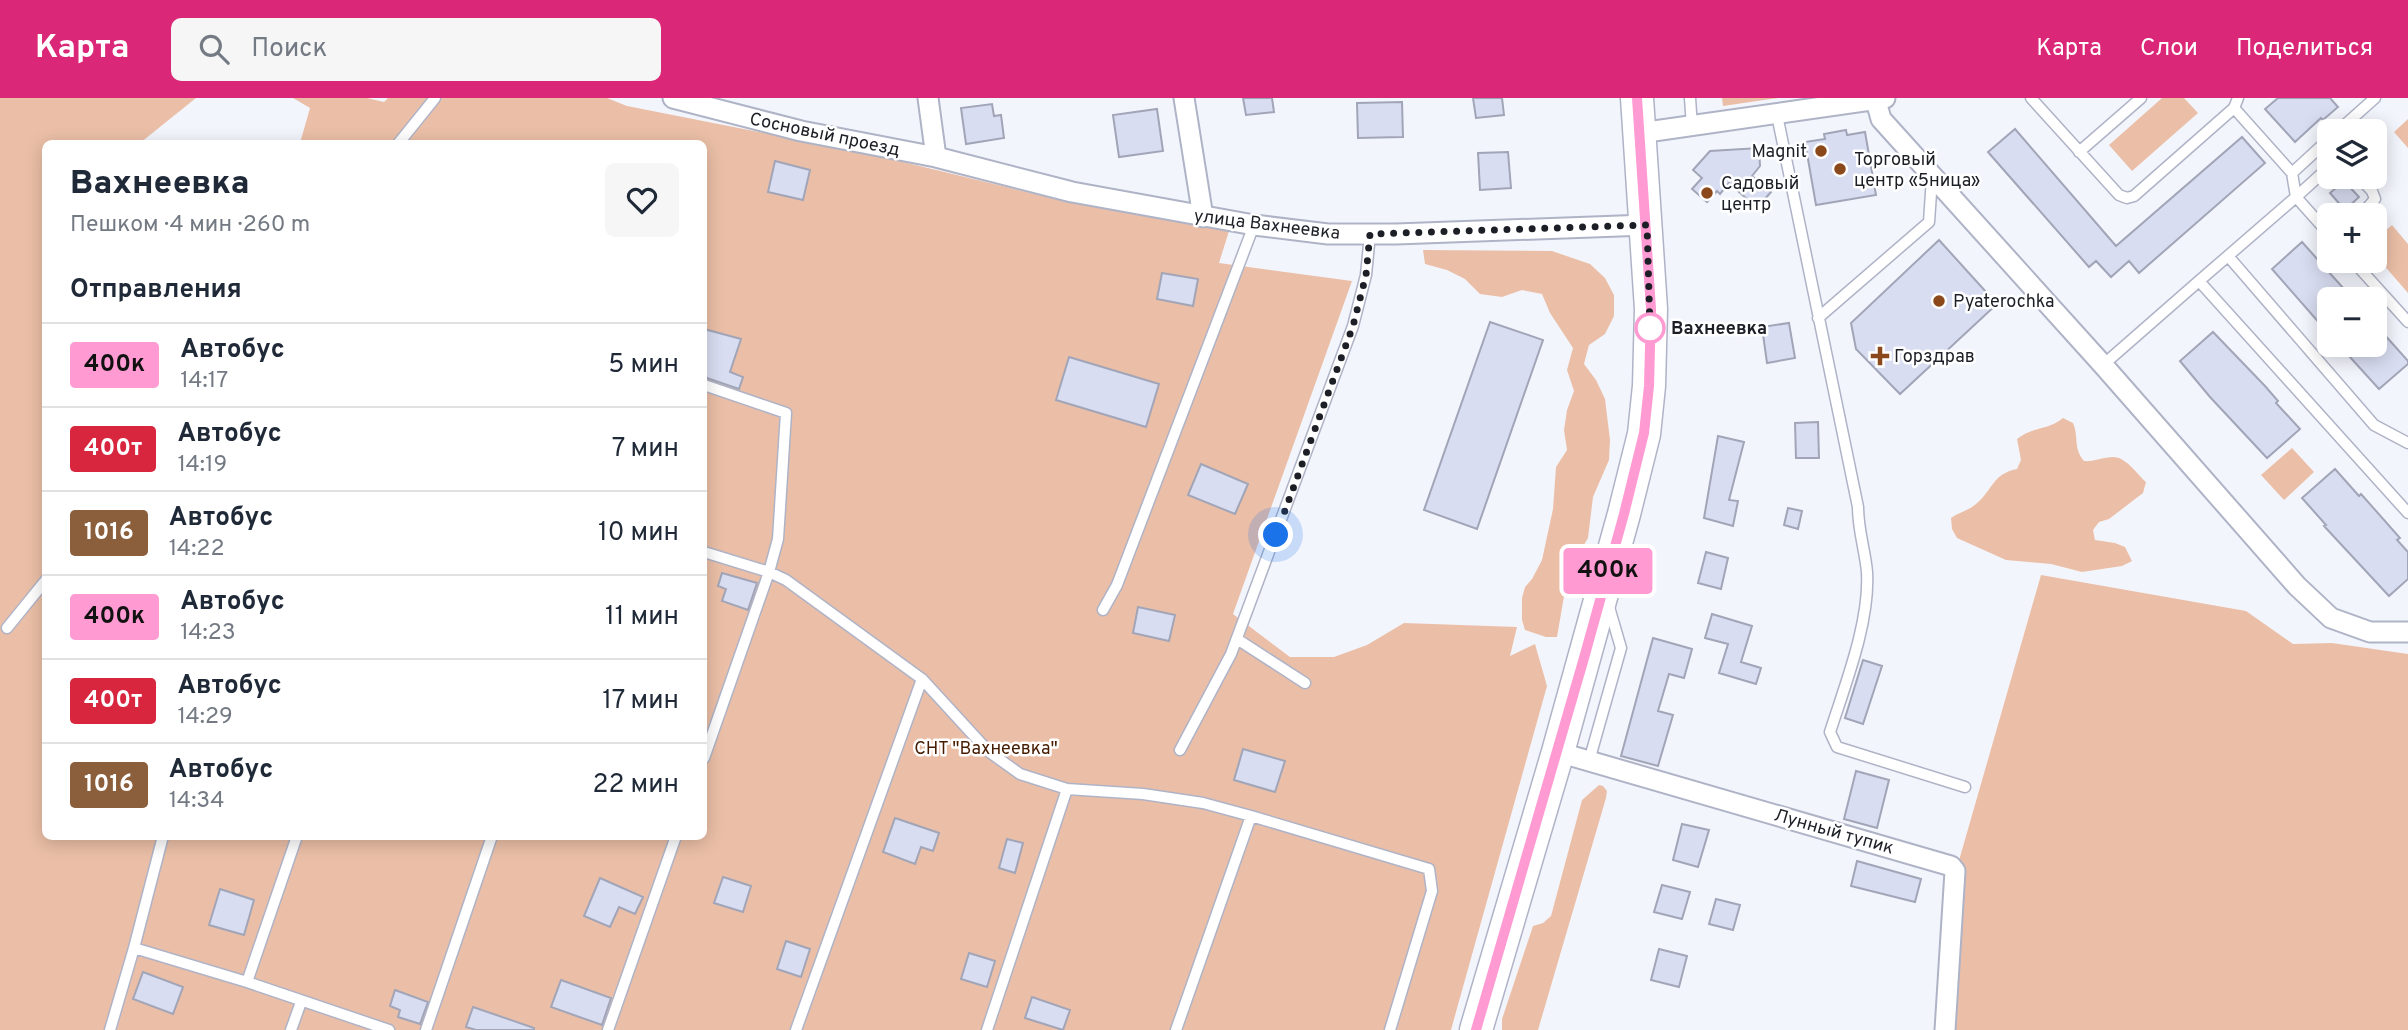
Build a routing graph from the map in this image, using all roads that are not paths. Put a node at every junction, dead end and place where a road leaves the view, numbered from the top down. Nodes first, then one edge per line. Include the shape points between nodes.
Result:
1 (435, 98) edge
2 (673, 98) edge
3 (928, 98) edge
4 (1184, 98) edge
5 (1637, 98) edge
6 (1690, 98) edge
7 (2031, 98) edge
8 (2141, 98) edge
9 (2375, 98) edge
10 (1881, 100) edge
11 (2236, 103) edge
12 (1777, 115) junction
13 (2351, 119) edge
14 (1692, 127) junction
15 (1640, 133) junction
16 (401, 140) edge
17 (2317, 150) edge
18 (2079, 152) junction
19 (936, 157) junction
20 (2292, 173) junction
21 (1933, 177) junction
22 (2317, 178) edge
23 (2296, 197) junction
24 (1203, 217) junction
25 (2317, 221) edge
26 (1254, 225) junction
27 (1647, 225) junction
28 (1370, 234) junction
29 (2228, 256) junction
30 (2364, 273) edge
31 (2199, 281) junction
32 (1818, 318) junction
33 (2408, 322) edge
34 (2103, 365) junction
35 (707, 386) edge
36 (2408, 443) edge
37 (2408, 513) edge
38 (707, 553) edge
39 (769, 572) junction
40 (42, 585) edge
41 (1604, 588) junction
42 (1102, 610) dead end
43 (7, 628) dead end
44 (2408, 632) edge
45 (1237, 639) junction
46 (922, 679) junction
47 (1305, 683) dead end
48 (707, 749) edge
49 (1180, 750) dead end
50 (1558, 752) junction
51 (1589, 761) junction
52 (1965, 787) dead end
53 (1067, 789) junction
54 (1251, 816) junction
55 (162, 840) edge
56 (296, 840) edge
57 (491, 840) edge
58 (675, 840) edge
59 (134, 948) junction
60 (247, 982) junction
61 (301, 1002) junction
62 (110, 1030) edge
63 (291, 1030) edge
64 (389, 1030) edge
65 (426, 1030) edge
66 (608, 1030) edge
67 (796, 1030) edge
68 (987, 1030) edge
69 (1176, 1030) edge
70 (1390, 1030) edge
71 (1476, 1030) edge
72 (1945, 1030) edge

1 - 16 lane
2 - 19 street, Сосновый проезд via 801,131
3 - 19 street
4 - 24 street
5 - 15 main road
6 - 14 lane
7 - 18 lane
8 - 18 lane
9 - 13 lane
10 - 12 street
10 - 21 street via 1881,119
11 - 18 lane via 2131,197 2119,195
11 - 20 lane
12 - 14 street
12 - 32 lane
14 - 15 street
15 - 27 main road
17 - 20 lane
19 - 24 street, улица Вахнеевка via 1072,192
20 - 23 lane
21 - 32 lane via 1929,222
21 - 34 street
22 - 23 lane
23 - 25 lane
23 - 29 lane
24 - 26 street, улица Вахнеевка
26 - 28 street, улица Вахнеевка
26 - 42 lane via 1117,585
27 - 28 street, улица Вахнеевка
27 - 41 main road via 1651,309 1647,410
28 - 45 lane via 1366,275 1353,326
29 - 31 lane
29 - 36 lane via 2374,425
30 - 33 lane
31 - 34 lane
31 - 37 lane
32 - 52 lane via 1858,507 1867,573 1853,660 1830,732 1838,747
34 - 44 street via 2297,586 2331,618 2370,632
35 - 39 lane via 786,413 778,539
38 - 39 lane
39 - 46 lane
39 - 48 lane
40 - 43 lane
41 - 50 main road
41 - 51 lane via 1621,648
45 - 47 lane
45 - 49 lane
46 - 53 lane via 988,751 1020,774
46 - 67 lane
50 - 51 street, Лунный тупик
50 - 71 main road
51 - 72 street, Лунный тупик via 1951,866 1955,871
53 - 54 lane via 1203,803
53 - 68 lane
54 - 69 lane
54 - 70 lane via 1429,869 1432,891
55 - 59 lane
56 - 60 lane
57 - 65 lane
58 - 66 lane
59 - 60 lane
59 - 62 lane
60 - 61 lane
61 - 63 lane
61 - 64 lane

